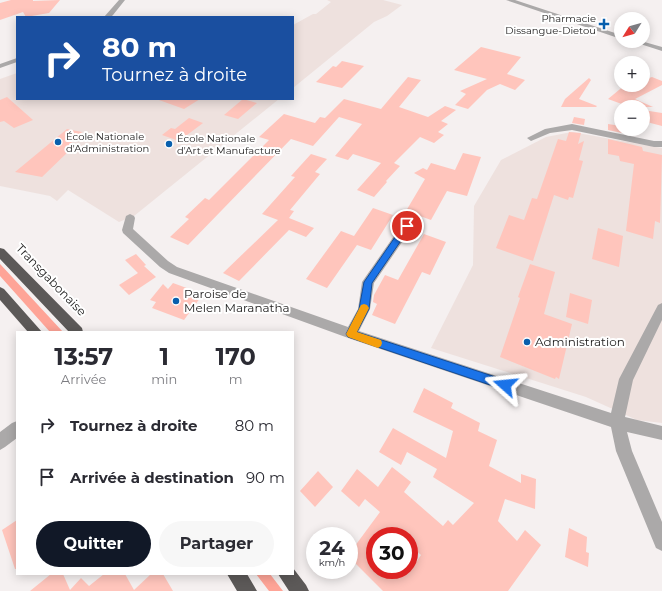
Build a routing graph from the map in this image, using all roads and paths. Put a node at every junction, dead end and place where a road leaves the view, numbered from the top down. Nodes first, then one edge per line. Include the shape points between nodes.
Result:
1 (122, 0) edge
2 (509, 0) edge
3 (108, 16) edge
4 (614, 35) edge
5 (650, 46) edge
6 (662, 49) edge
7 (16, 60) edge
8 (0, 66) edge
9 (530, 138) dead end
10 (662, 144) edge
11 (130, 218) dead end
12 (407, 226) dead end
13 (0, 252) edge
14 (0, 292) edge
15 (662, 308) edge
16 (35, 331) edge
17 (75, 331) edge
18 (351, 334) junction
19 (617, 423) junction
20 (16, 429) edge
21 (662, 433) edge
22 (0, 442) edge
23 (662, 542) edge
24 (237, 575) edge
25 (288, 575) edge
26 (248, 591) edge
27 (300, 591) edge

1 - 3 street
2 - 4 street
5 - 6 street
7 - 8 street
9 - 10 street via 548,131 572,127
11 - 18 street via 126,230 173,270
12 - 18 street via 368,282 364,309
13 - 17 highway, Transgabonaise
14 - 16 highway
15 - 19 street via 626,379
18 - 19 street
19 - 21 street
19 - 23 street via 624,451
20 - 22 street
24 - 26 highway
25 - 27 highway

